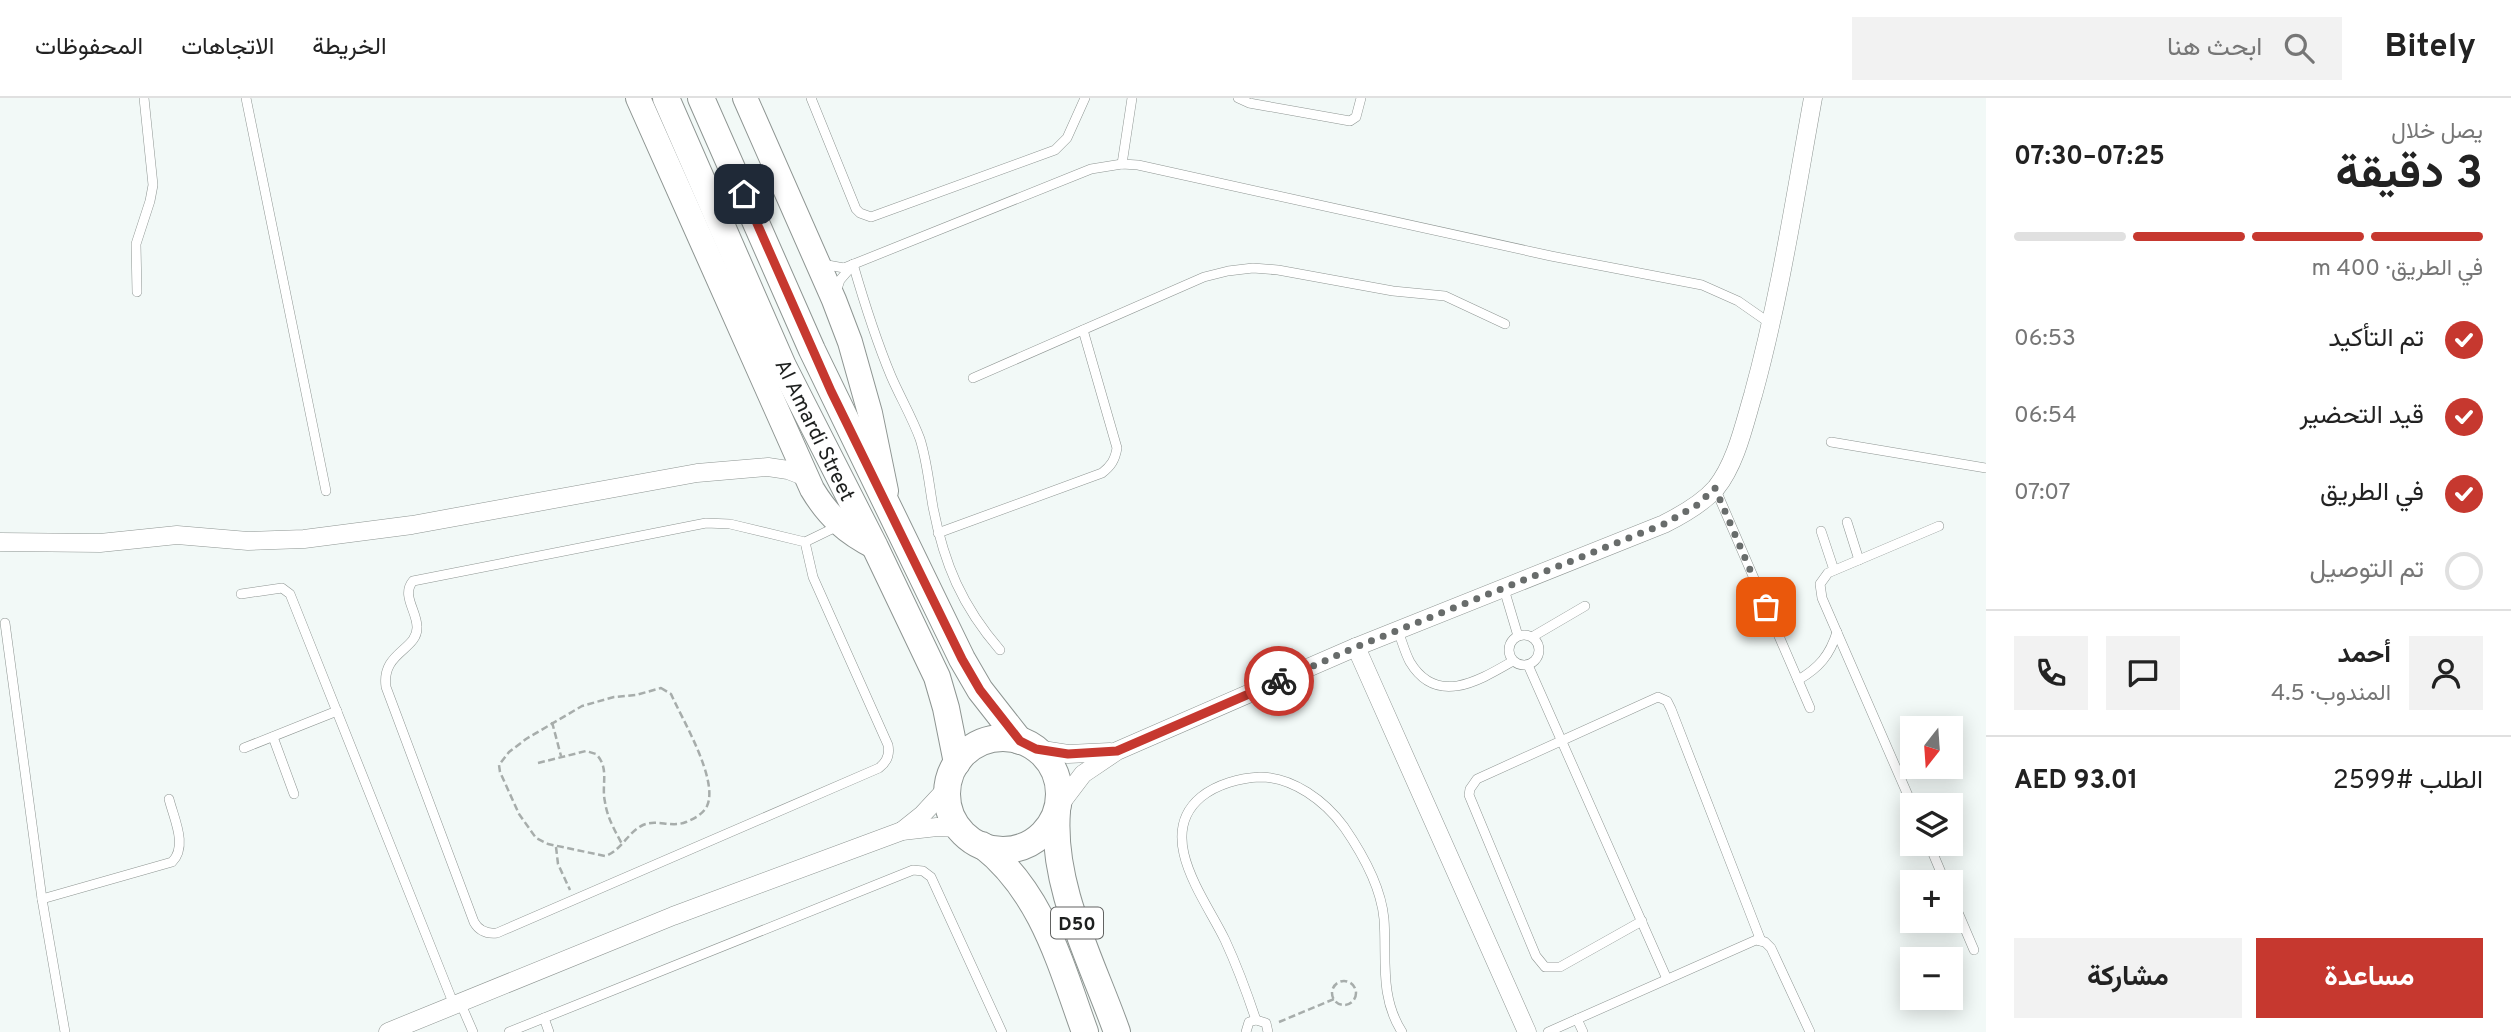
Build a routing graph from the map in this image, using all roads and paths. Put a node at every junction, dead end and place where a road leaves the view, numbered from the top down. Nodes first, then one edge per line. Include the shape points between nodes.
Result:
1 (144, 98) edge
2 (246, 98) edge
3 (638, 98) edge
4 (666, 98) edge
5 (701, 98) edge
6 (745, 98) edge
7 (811, 98) edge
8 (1085, 98) edge
9 (1132, 98) edge
10 (1238, 98) edge
11 (1360, 98) edge
12 (1813, 98) edge
13 (1122, 164) junction
14 (817, 261) junction
15 (853, 264) junction
16 (137, 292) dead end
17 (834, 300) junction
18 (1505, 324) dead end
19 (1771, 324) junction
20 (1083, 330) junction
21 (972, 378) dead end
22 (790, 440) junction
23 (1831, 442) dead end
24 (768, 467) junction
25 (1986, 468) edge
26 (806, 477) junction
27 (1715, 488) junction
28 (326, 491) dead end
29 (890, 513) junction
30 (1847, 522) dead end
31 (840, 525) junction
32 (1939, 526) dead end
33 (1821, 531) dead end
34 (938, 533) junction
35 (0, 542) edge
36 (805, 542) junction
37 (875, 547) junction
38 (1859, 560) junction
39 (1834, 570) junction
40 (1504, 589) junction
41 (241, 594) dead end
42 (1585, 606) dead end
43 (5, 623) dead end
44 (1398, 631) junction
45 (1838, 632) junction
46 (1518, 636) junction
47 (1532, 637) junction
48 (1356, 647) junction
49 (1000, 650) dead end
50 (1513, 661) junction
51 (1528, 665) junction
52 (1798, 680) junction
53 (1810, 708) dead end
54 (337, 712) junction
55 (552, 722) junction
56 (273, 737) junction
57 (1562, 739) junction
58 (1028, 745) junction
59 (244, 748) dead end
60 (1117, 751) junction
61 (561, 757) junction
62 (538, 763) dead end
63 (952, 775) junction
64 (1907, 793) edge
65 (294, 794) dead end
66 (169, 799) dead end
67 (1057, 809) junction
68 (902, 831) junction
69 (970, 836) junction
70 (622, 844) junction
71 (556, 846) junction
72 (42, 899) junction
73 (575, 899) junction
74 (1642, 921) junction
75 (1963, 924) edge
76 (1762, 941) junction
77 (1974, 950) dead end
78 (1667, 979) junction
79 (1334, 999) junction
80 (457, 1004) junction
81 (544, 1018) junction
82 (1577, 1019) junction
83 (1256, 1020) junction
84 (1118, 1027) edge
85 (1268, 1029) edge
86 (1563, 1029) edge
87 (65, 1032) edge
88 (387, 1032) edge
89 (473, 1032) edge
90 (509, 1032) edge
91 (549, 1032) edge
92 (1002, 1032) edge
93 (1085, 1032) edge
94 (1246, 1032) edge
95 (1402, 1032) edge
96 (1527, 1032) edge
97 (1548, 1032) edge
98 (1583, 1032) edge
99 (1810, 1032) edge

1 - 16 lane via 153,185 136,244
2 - 28 lane
3 - 22 street
4 - 37 main road, Al Amardi Street via 783,366
5 - 29 main road, Al Amardi Street
6 - 14 street
7 - 8 lane via 856,209 871,217 1055,150 1067,138
9 - 13 lane
10 - 11 lane via 1350,121 1356,117
12 - 19 street
13 - 15 lane via 1091,169
13 - 19 lane via 1702,285
14 - 15 lane via 834,268
14 - 17 street
15 - 17 lane via 840,280
15 - 34 lane via 891,375 920,440
17 - 29 street via 857,364
18 - 20 lane via 1446,296 1393,292 1253,268 1204,277
19 - 27 street via 1735,452
20 - 21 lane
20 - 34 lane via 1117,448 1110,467
22 - 24 street via 783,456
22 - 26 street
23 - 25 lane
24 - 26 street
24 - 35 street via 697,473 304,540 177,535 100,543
26 - 31 street
27 - 40 street via 1697,505 1664,524
27 - 52 lane
29 - 58 main road, Al Amardi Street via 980,690
30 - 38 lane
31 - 36 lane
31 - 37 street
32 - 38 lane
33 - 39 lane
34 - 49 lane via 962,598
36 - 73 lane via 813,577 888,745 886,762
36 - 73 lane via 730,524 706,523 417,578 410,584 416,634 391,662 386,687 474,922 483,931 497,933
37 - 63 main road, Al Amardi Street via 937,677 946,708
38 - 39 lane
39 - 45 lane via 1823,578 1819,591
40 - 44 street
40 - 46 lane
41 - 54 lane via 279,588 288,591
42 - 47 lane
43 - 72 lane
44 - 48 street
44 - 50 lane via 1417,672 1441,685 1468,685
45 - 52 lane via 1824,661
45 - 64 lane
46 - 47 lane
46 - 50 lane via 1509,647
47 - 51 lane via 1538,656
48 - 60 street
48 - 96 street
50 - 51 lane
51 - 57 lane
52 - 53 lane
54 - 56 lane
54 - 80 lane
55 - 61 path
55 - 70 path via 582,706 614,697 661,688 671,694 707,775 708,805 682,824 642,826
55 - 71 path via 509,752 499,768 527,828 542,842
56 - 59 lane
56 - 65 lane
57 - 74 lane
57 - 74 lane via 1477,779 1469,789 1536,956 1545,967 1560,967
57 - 76 lane via 1654,698 1667,701
58 - 60 street via 1076,754
58 - 63 main road via 1010,738 990,740 971,748
58 - 67 main road via 1056,774
60 - 67 street via 1083,774
61 - 62 path
61 - 70 path via 586,751 600,758 605,804
63 - 68 street via 931,806
63 - 69 main road via 950,809
66 - 72 lane via 180,846 172,862
67 - 69 main road via 1045,831 1026,844 1003,849
67 - 84 main road, D50 via 1055,841 1061,877
68 - 69 street via 925,828
68 - 80 street via 673,916
69 - 93 main road, D50 via 1006,866 1037,907
70 - 71 path via 605,856
71 - 73 path via 558,864
72 - 87 lane
74 - 78 lane
75 - 77 lane
76 - 78 lane via 1751,941
76 - 99 lane via 1772,948
78 - 82 lane
79 - 79 path via 1350,1003 1355,999 1355,986 1345,980 1338,982
79 - 85 path
80 - 88 street
80 - 89 lane
81 - 90 lane
81 - 91 lane
81 - 92 lane via 918,870 931,877
82 - 86 lane
82 - 98 lane
83 - 85 lane
83 - 94 lane via 1249,1022
83 - 95 lane via 1181,841 1187,814 1208,792 1238,780 1272,777 1289,782 1326,807 1342,824 1374,881 1384,919 1385,983
86 - 97 lane

